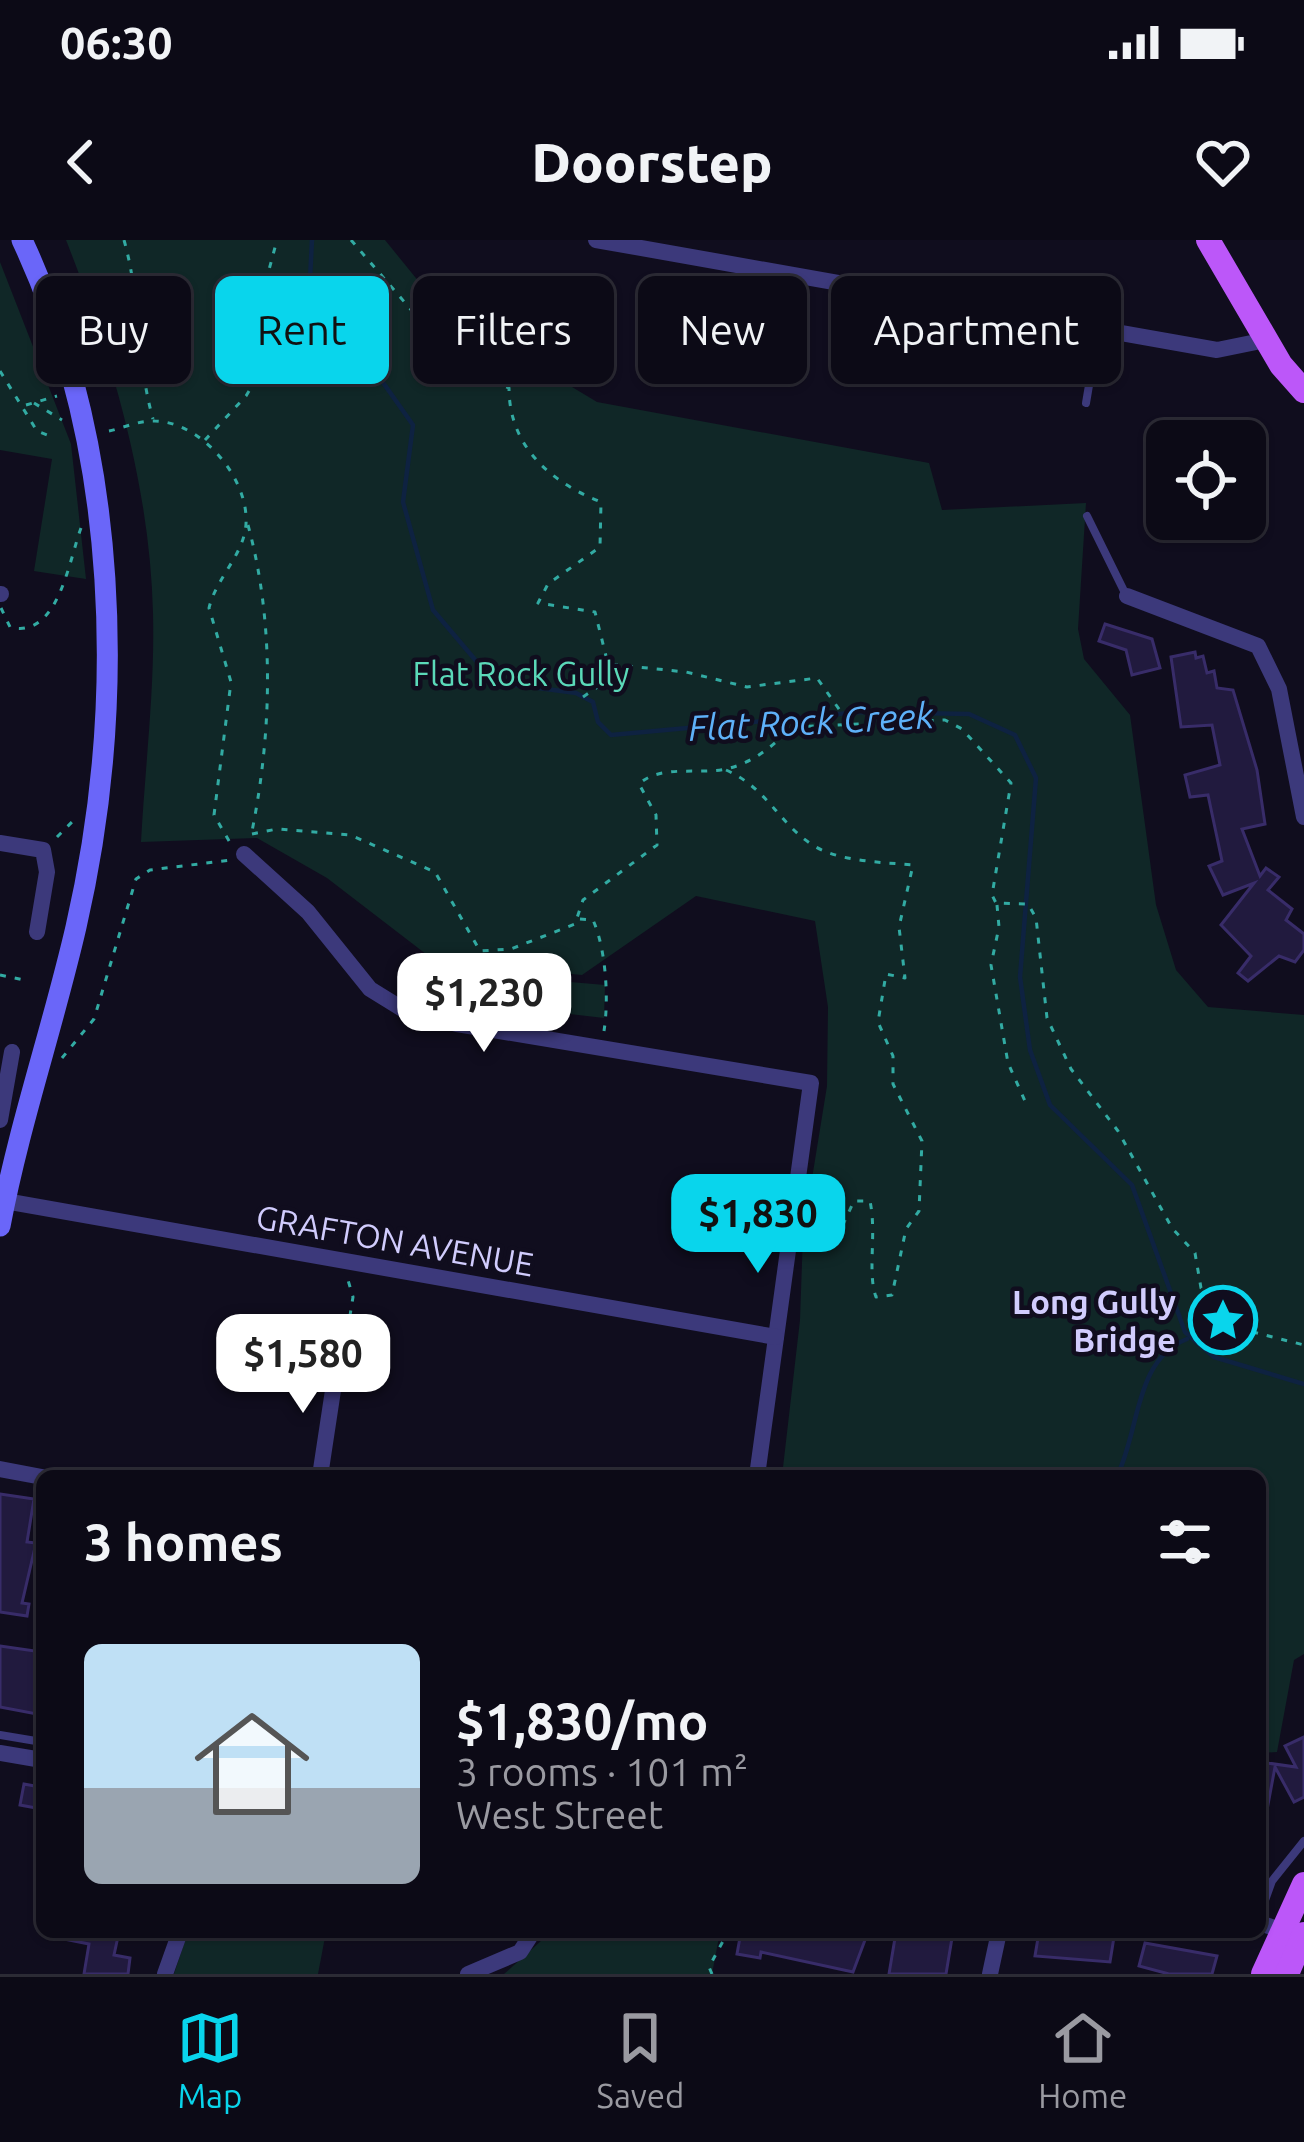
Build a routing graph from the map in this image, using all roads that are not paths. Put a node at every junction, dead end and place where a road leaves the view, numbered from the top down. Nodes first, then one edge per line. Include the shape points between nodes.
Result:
1 (22, 240) edge
2 (596, 240) edge
3 (1208, 240) edge
4 (831, 283) edge
5 (1121, 335) edge
6 (1266, 340) junction
7 (1304, 366) edge
8 (1089, 384) edge
9 (1304, 391) edge
10 (1086, 403) dead end
11 (1087, 516) dead end
12 (1126, 596) joint
13 (1304, 817) edge
14 (0, 844) edge
15 (244, 854) road end
16 (37, 932) dead end
17 (12, 1052) dead end
18 (5, 1093) junction
19 (29, 1101) junction
20 (0, 1120) edge
21 (5, 1201) junction
22 (0, 1226) edge
23 (776, 1337) junction
24 (337, 1364) road end
25 (0, 1469) edge
26 (321, 1470) edge
27 (758, 1470) edge
28 (36, 1476) edge
29 (0, 1736) edge
30 (36, 1741) edge
31 (0, 1754) edge
32 (36, 1759) edge
33 (1304, 1841) edge
34 (1304, 1884) edge
35 (1281, 1928) edge
36 (178, 1938) edge
37 (529, 1938) edge
38 (998, 1938) edge
39 (165, 1974) edge
40 (468, 1974) edge
41 (990, 1974) edge
42 (1263, 1974) edge
43 (1287, 1974) edge

1 - 19 main road via 73,393 106,608 105,722 86,867
2 - 4 street
3 - 6 main road
5 - 6 street via 1217,350
6 - 7 main road
6 - 9 main road
8 - 10 lane
11 - 12 lane
12 - 13 street via 1258,646 1279,689
14 - 16 street via 43,850
15 - 23 street via 387,1001 457,1024 811,1083
17 - 18 street
18 - 19 street
18 - 20 street
19 - 21 main road
21 - 22 main road
21 - 23 street, GRAFTON AVENUE
23 - 27 street
24 - 26 street
25 - 28 street
29 - 30 lane
31 - 32 street
33 - 35 lane via 1272,1881
34 - 35 main road
35 - 42 main road
35 - 43 main road
36 - 39 street
37 - 40 street via 520,1952
38 - 41 street

